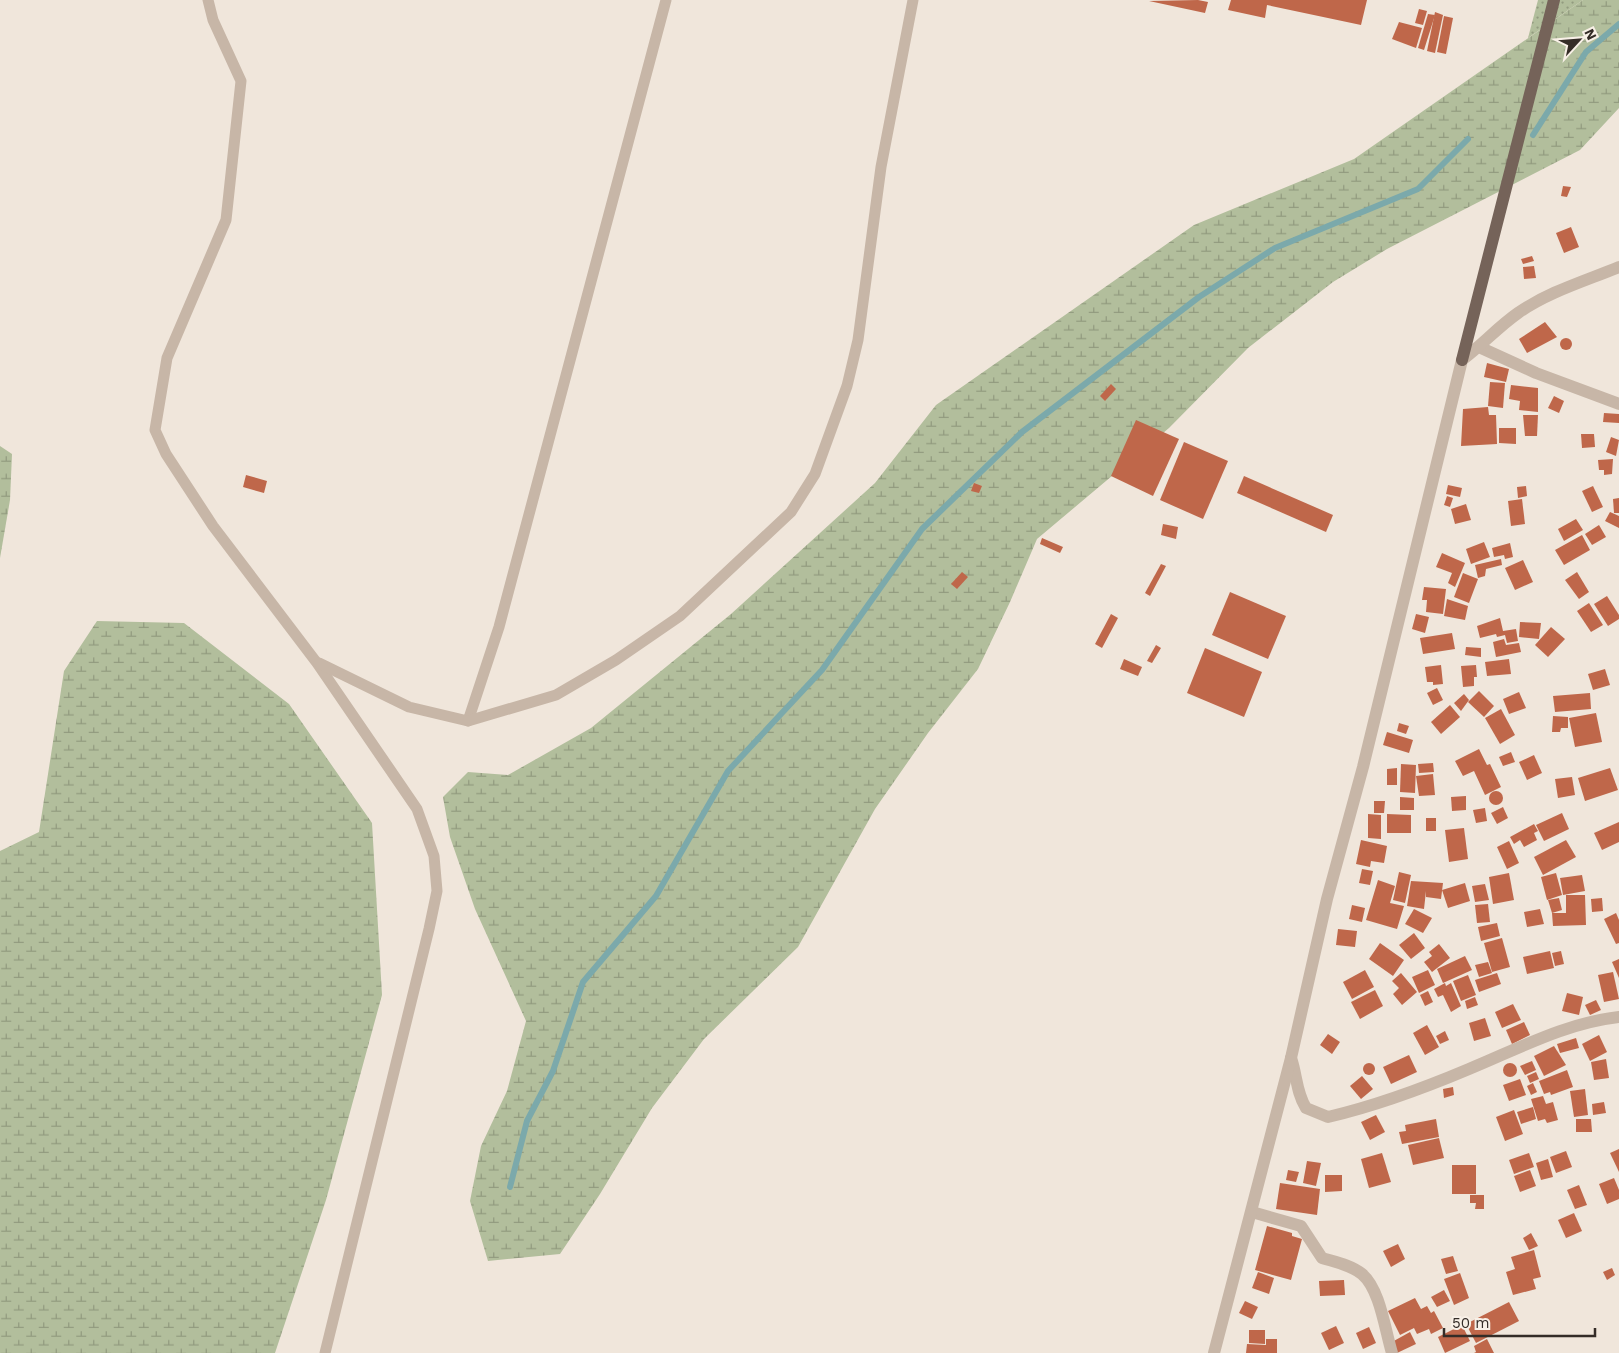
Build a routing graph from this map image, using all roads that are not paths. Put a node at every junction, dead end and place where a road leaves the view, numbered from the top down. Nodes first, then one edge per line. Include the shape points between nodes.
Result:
1 (208, 0) edge
2 (666, 0) edge
3 (913, 0) edge
4 (1554, 0) edge
5 (1619, 267) edge
6 (1479, 347) junction
7 (1462, 360) junction
8 (1619, 404) edge
9 (317, 663) junction
10 (468, 720) junction
11 (1619, 1017) edge
12 (1291, 1058) junction
13 (1252, 1212) junction
14 (325, 1353) edge
15 (1214, 1353) edge
16 (1392, 1353) edge

1 - 9 lane via 213,20 240,81 226,220 167,358 155,430 166,454 212,526
2 - 10 lane via 499,627
3 - 10 lane via 881,167 858,340 847,386 815,474 791,512 680,616 616,660 556,695
4 - 7 main road
5 - 6 street via 1539,300 1494,331
6 - 7 street
6 - 8 street via 1536,373
7 - 12 street via 1363,767 1327,899
9 - 10 lane via 409,707
9 - 14 lane via 417,809 434,856 436,891
11 - 12 street via 1590,1021 1562,1030 1466,1070 1328,1117 1306,1108
12 - 13 street
13 - 15 street
13 - 16 street via 1301,1226 1322,1258 1360,1272 1372,1284

